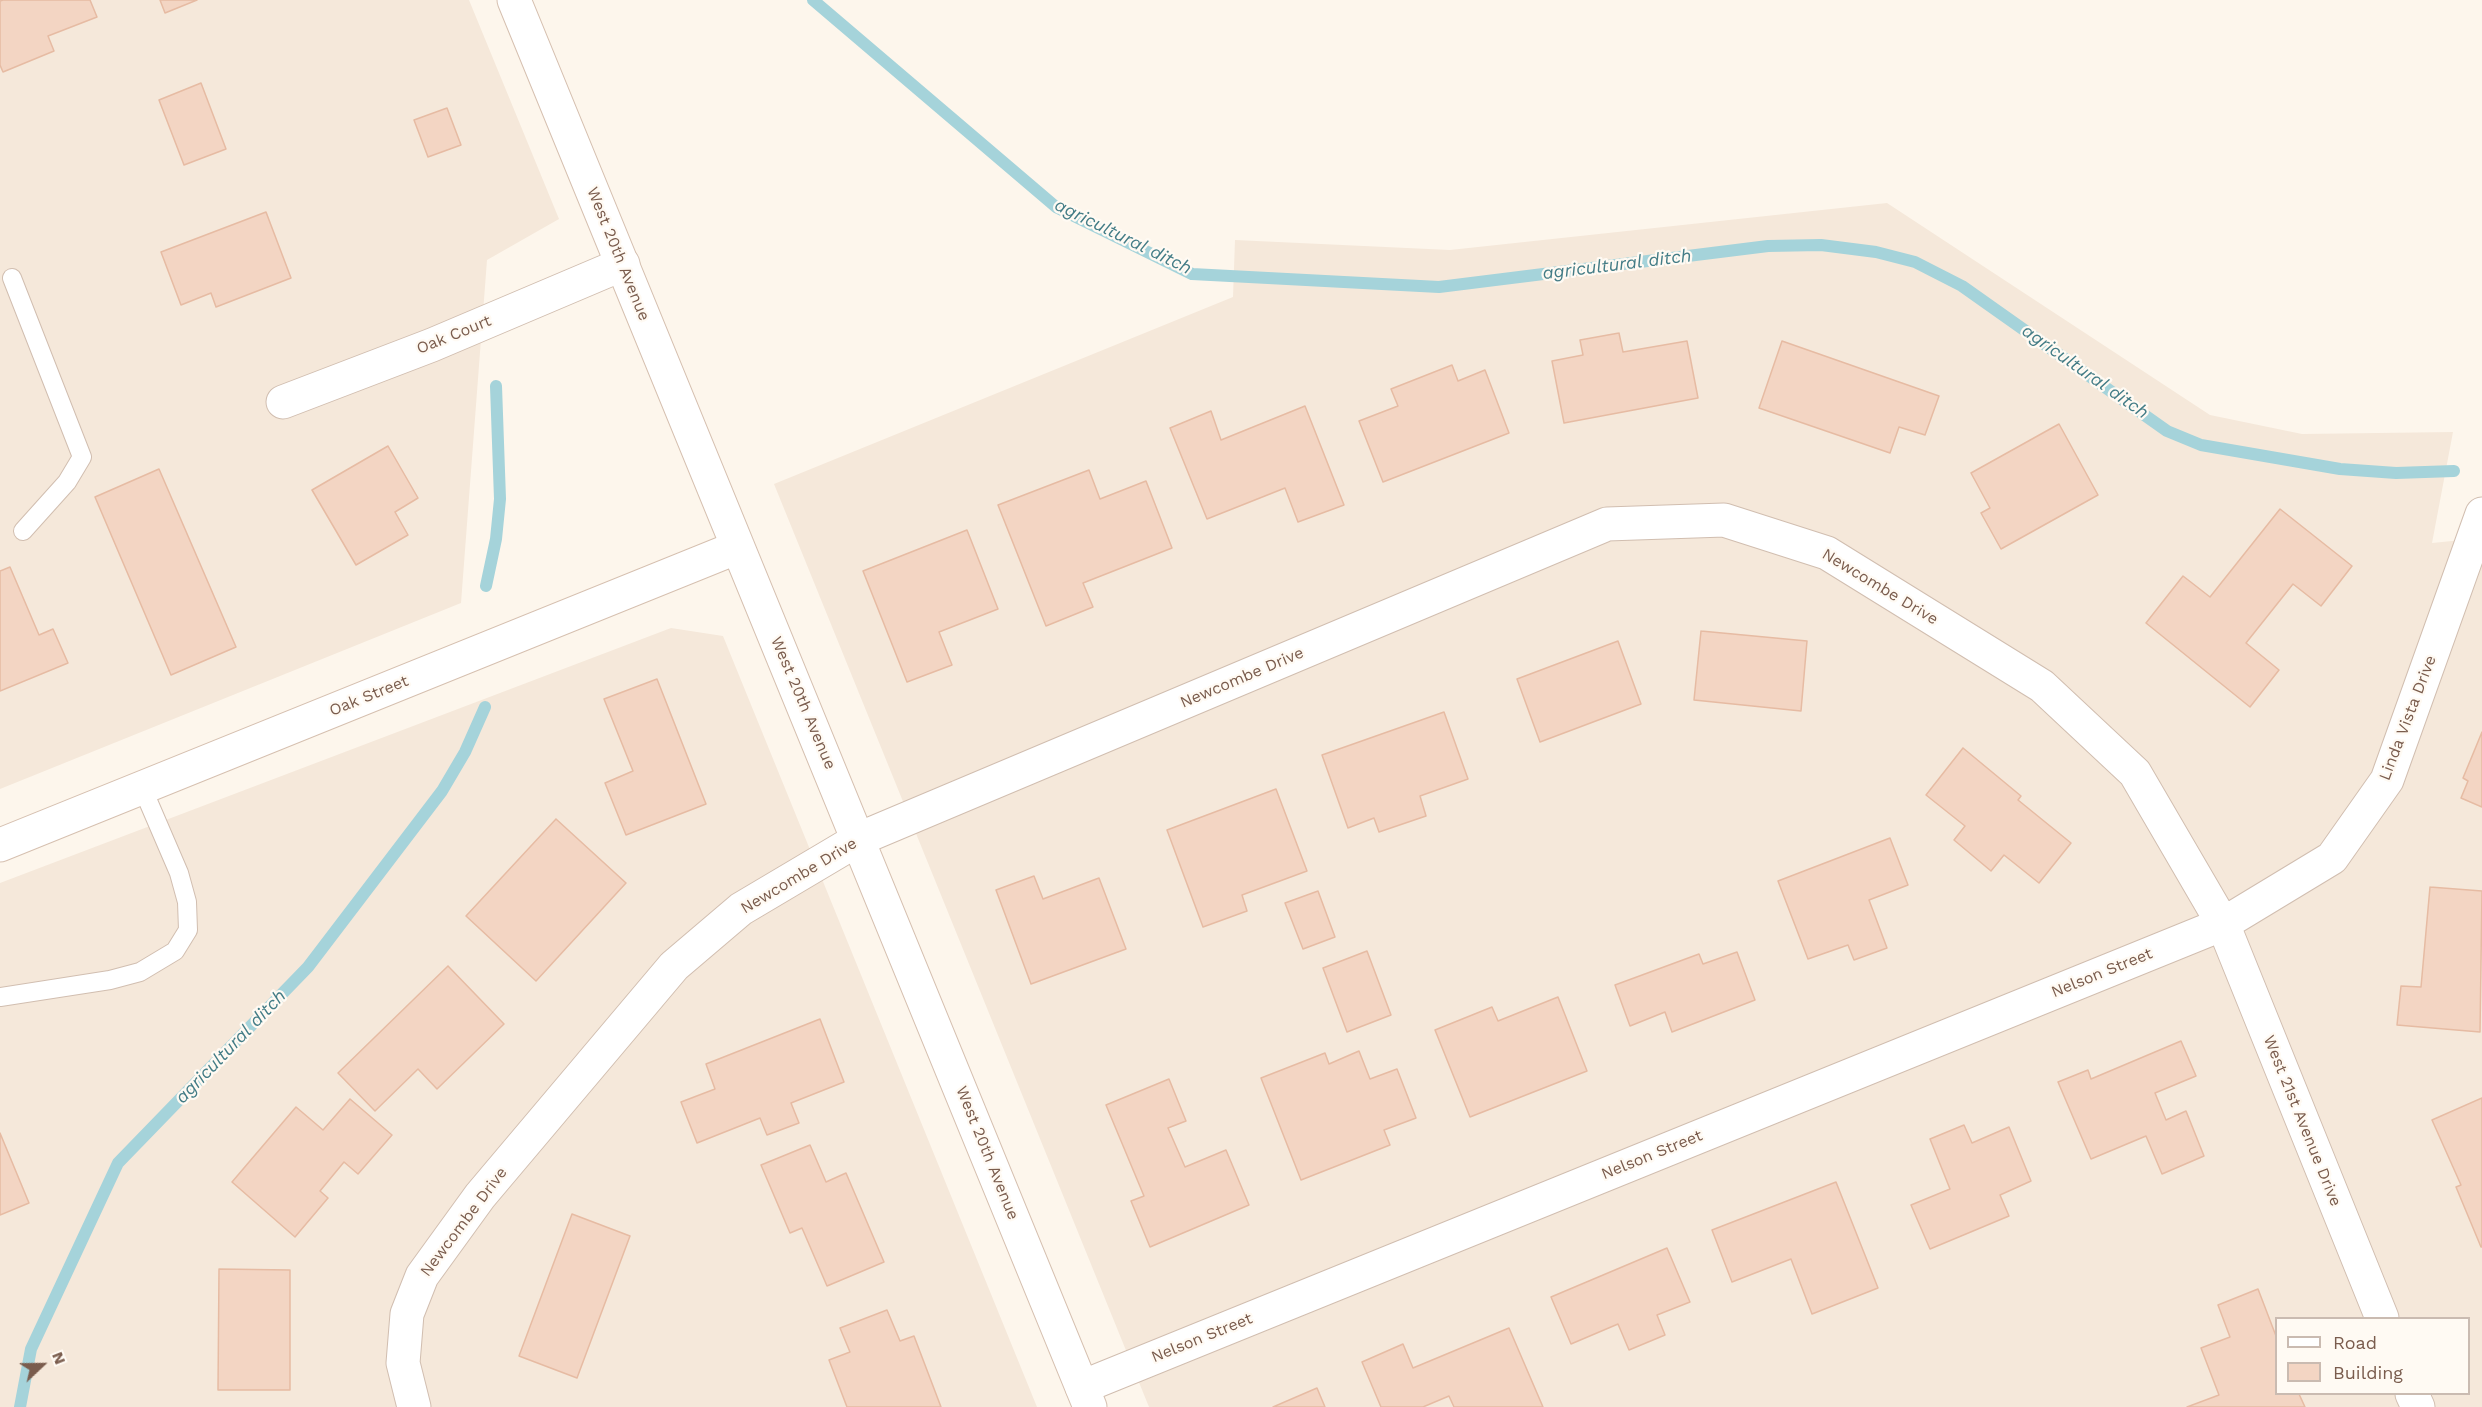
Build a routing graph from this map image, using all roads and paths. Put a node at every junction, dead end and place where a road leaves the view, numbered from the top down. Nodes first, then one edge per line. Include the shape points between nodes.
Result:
1 (514, 0) edge
2 (623, 264) junction
3 (12, 278) dead end
4 (283, 402) dead end
5 (2482, 518) edge
6 (23, 531) dead end
7 (738, 547) junction
8 (142, 788) junction
9 (859, 839) junction
10 (0, 845) edge
11 (2223, 924) junction
12 (0, 997) edge
13 (2382, 1317) edge
14 (1086, 1397) edge
15 (414, 1407) edge

1 - 2 street, West 20th Avenue
2 - 4 street, Oak Court via 432,345
2 - 7 street, West 20th Avenue
3 - 6 lane via 82,457 67,482
5 - 11 street, Linda Vista Drive via 2387,780 2332,858
7 - 8 street, Oak Street
7 - 9 street, West 20th Avenue
8 - 10 street, Oak Street
8 - 12 lane via 179,873 187,902 188,930 175,951 140,972 110,980
9 - 11 street, Newcombe Drive via 1607,524 1724,520 1827,553 2042,686 2135,772
9 - 14 street, West 20th Avenue
9 - 15 street, Newcombe Drive via 741,909 674,966 480,1196 422,1276 407,1314 403,1363
11 - 13 street, West 21st Avenue Drive
11 - 14 street, Nelson Street

